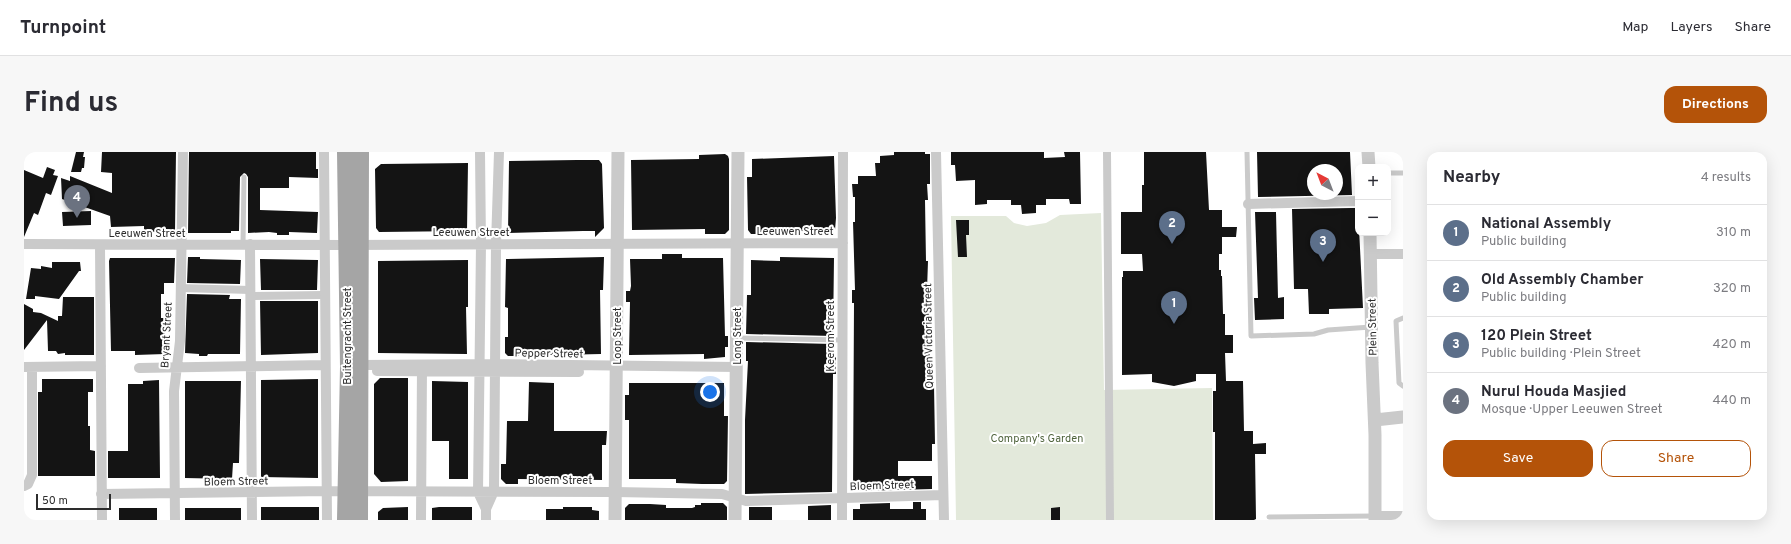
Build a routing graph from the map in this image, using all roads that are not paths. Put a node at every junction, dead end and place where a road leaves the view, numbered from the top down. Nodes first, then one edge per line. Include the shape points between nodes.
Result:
1 (183, 152) edge
2 (324, 152) edge
3 (345, 152) edge
4 (361, 152) edge
5 (480, 152) edge
6 (499, 152) edge
7 (618, 152) edge
8 (738, 152) edge
9 (843, 152) edge
10 (936, 152) edge
11 (1107, 152) edge
12 (1247, 152) edge
13 (1368, 152) edge
14 (1369, 164) edge
15 (1391, 173) edge
16 (1403, 173) edge
17 (244, 177) dead end
18 (1355, 201) edge
19 (1248, 204) junction
20 (1370, 236) edge
21 (737, 243) junction
22 (843, 243) junction
23 (24, 244) edge
24 (100, 244) junction
25 (247, 244) junction
26 (481, 244) junction
27 (496, 244) junction
28 (617, 244) junction
29 (180, 245) junction
30 (325, 245) junction
31 (354, 245) junction
32 (1370, 254) junction
33 (1403, 254) edge
34 (180, 288) junction
35 (250, 293) junction
36 (322, 295) dead end
37 (1403, 318) edge
38 (1371, 327) junction
39 (737, 338) junction
40 (842, 340) junction
41 (325, 365) junction
42 (101, 366) junction
43 (28, 367) edge
44 (422, 367) junction
45 (139, 368) dead end
46 (251, 368) junction
47 (361, 368) junction
48 (480, 368) junction
49 (496, 368) junction
50 (616, 368) junction
51 (177, 369) junction
52 (737, 369) junction
53 (1403, 386) edge
54 (1403, 417) edge
55 (1375, 420) junction
56 (26, 485) edge
57 (326, 491) junction
58 (494, 491) junction
59 (252, 492) junction
60 (353, 492) junction
61 (421, 492) junction
62 (478, 492) junction
63 (615, 492) junction
64 (175, 493) junction
65 (101, 494) junction
66 (944, 495) junction
67 (735, 497) junction
68 (842, 498) junction
69 (486, 509) junction
70 (1399, 516) edge
71 (1269, 517) dead end
72 (1375, 518) edge
73 (102, 520) edge
74 (175, 520) edge
75 (252, 520) edge
76 (327, 520) edge
77 (345, 520) edge
78 (360, 520) edge
79 (421, 520) edge
80 (486, 520) edge
81 (615, 520) edge
82 (735, 520) edge
83 (842, 520) edge
84 (944, 520) edge
85 (1110, 520) edge

1 - 29 street, Bryant Street
2 - 30 street, Buitengracht Street
3 - 31 main road, Buitengracht Street
4 - 31 main road, Buitengracht Street
5 - 26 street
6 - 27 street
7 - 28 street, Loop Street
8 - 21 street, Long Street
9 - 22 street, Keerom Street
10 - 66 street, Queen Victoria Street
11 - 85 street
12 - 19 lane
13 - 14 street
15 - 16 lane
17 - 25 lane
18 - 19 street
19 - 38 lane via 1251,336 1314,334 1328,330
20 - 32 street, Plein Street
21 - 22 street, Leeuwen Street
21 - 28 street, Leeuwen Street
21 - 39 street, Long Street
22 - 40 street, Keerom Street
23 - 24 street, Leeuwen Street
24 - 29 street, Leeuwen Street
24 - 42 street
25 - 29 street, Leeuwen Street
25 - 30 street, Leeuwen Street
25 - 35 street
26 - 27 street, Leeuwen Street
26 - 31 street, Leeuwen Street
26 - 48 street
27 - 28 street, Leeuwen Street
27 - 49 street
28 - 50 street, Loop Street
29 - 34 street, Bryant Street
30 - 31 street, Leeuwen Street
30 - 41 street, Buitengracht Street
31 - 47 main road, Buitengracht Street
31 - 60 main road, Buitengracht Street via 348,367
32 - 33 street
32 - 38 street, Plein Street
34 - 35 street
34 - 51 street, Bryant Street
35 - 36 street
35 - 46 street
37 - 53 lane via 1396,321 1399,383
38 - 55 street, Plein Street
39 - 40 lane
39 - 52 street, Long Street
40 - 68 street, Keerom Street
41 - 46 street
41 - 57 street, Buitengracht Street
42 - 43 street
42 - 65 street
43 - 56 street via 32,475
44 - 47 street, Pepper Street
44 - 48 street, Pepper Street
44 - 61 street
45 - 51 street
46 - 51 street
46 - 59 street
47 - 60 main road, Buitengracht Street
48 - 49 street, Pepper Street
48 - 62 street
49 - 50 street, Pepper Street
49 - 58 street
50 - 52 street, Pepper Street
50 - 63 street, Loop Street
51 - 64 street, Bryant Street via 174,391
52 - 67 street, Long Street
54 - 55 street
55 - 72 street, Plein Street
57 - 59 street, Bloem Street
57 - 60 street, Bloem Street
57 - 76 street, Buitengracht Street
58 - 62 street, Bloem Street
58 - 63 street, Bloem Street
58 - 69 street
59 - 64 street, Bloem Street
59 - 75 street
60 - 61 street, Bloem Street
60 - 77 main road, Buitengracht Street
60 - 78 main road, Buitengracht Street
61 - 62 street, Bloem Street
61 - 79 street
62 - 69 street
63 - 67 street, Bloem Street via 722,494
63 - 81 street, Loop Street
64 - 65 street, Bloem Street
64 - 74 street, Bryant Street
65 - 73 street
66 - 68 street, Bloem Street
66 - 84 street, Queen Victoria Street
67 - 68 street, Bloem Street via 746,501
67 - 82 street, Long Street
68 - 83 street, Keerom Street
69 - 80 street
70 - 72 street
71 - 72 lane

